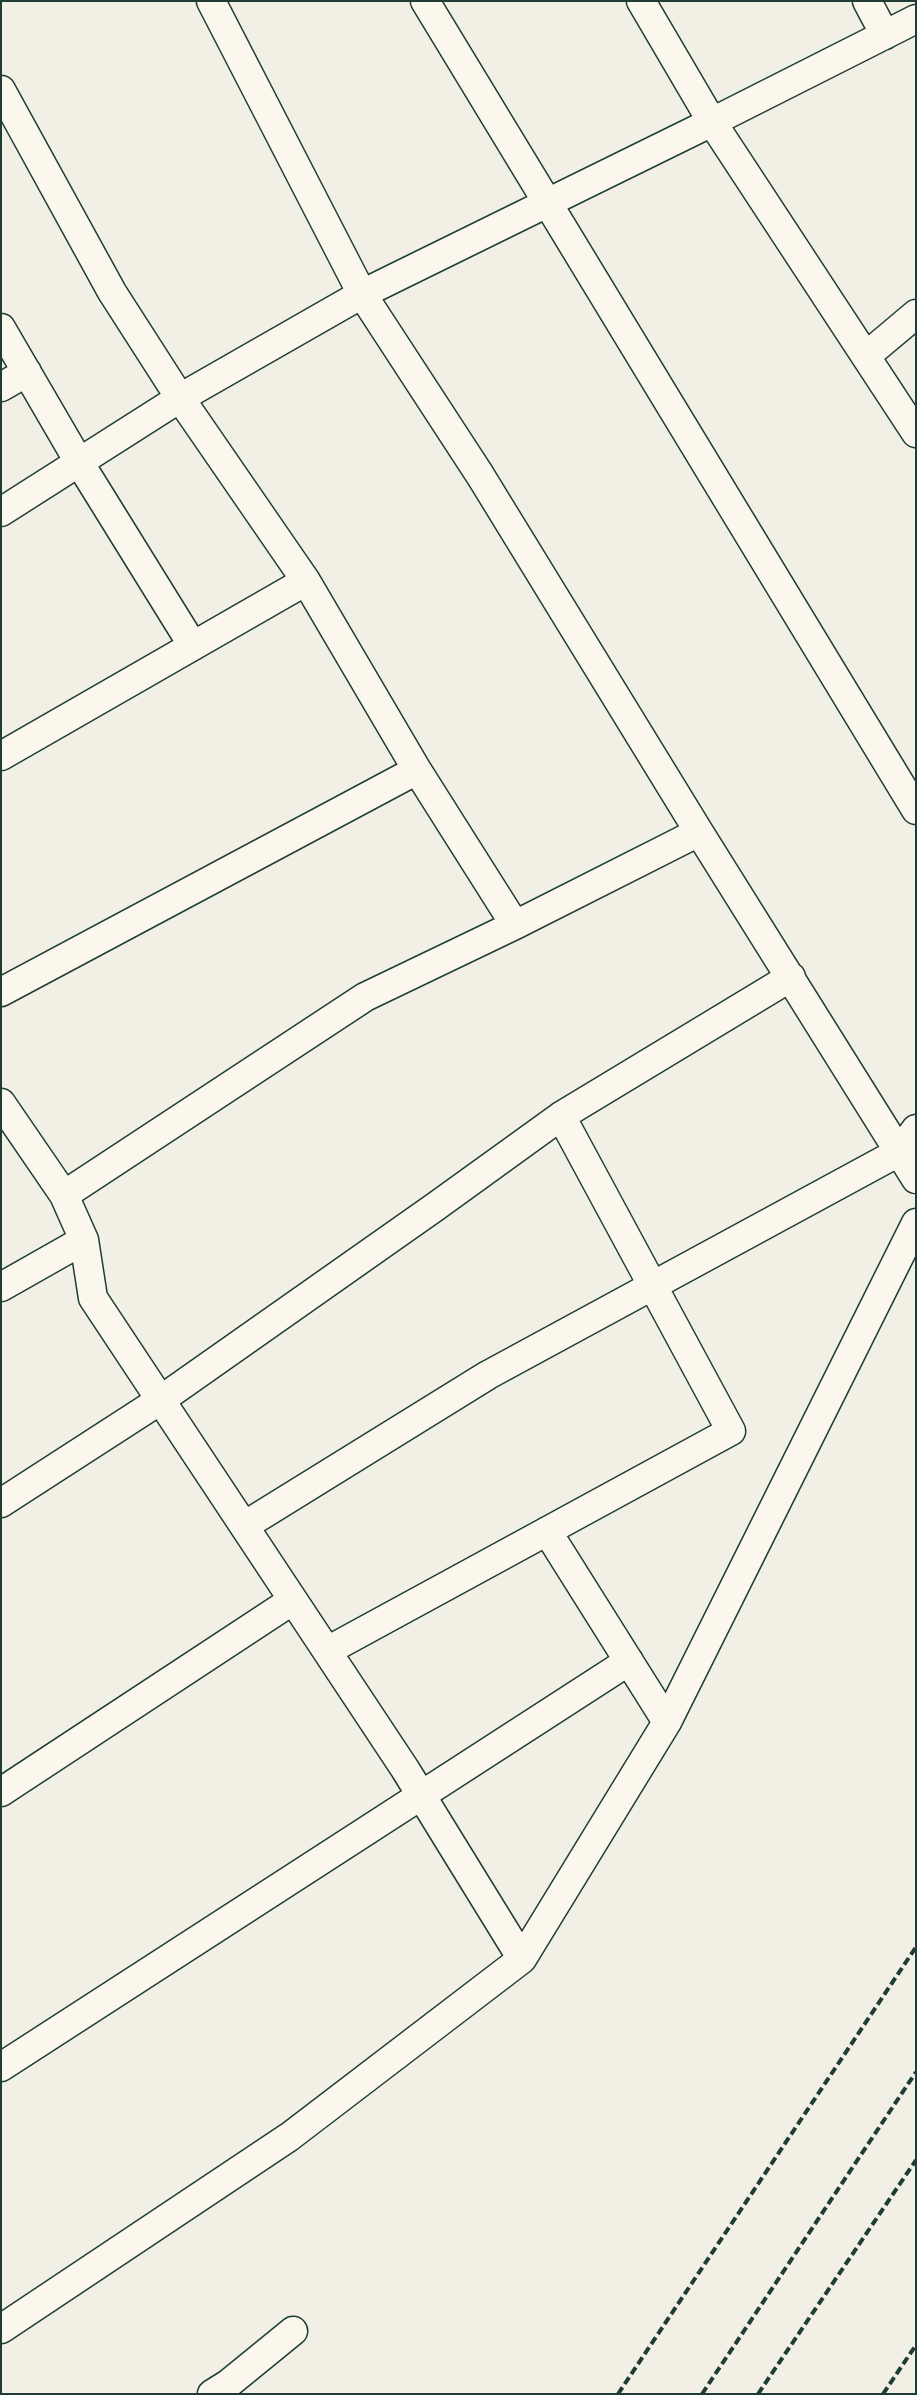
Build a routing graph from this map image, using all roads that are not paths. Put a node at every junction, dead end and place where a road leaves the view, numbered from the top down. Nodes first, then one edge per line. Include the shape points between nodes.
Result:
1 (211, 1) edge
2 (425, 1) edge
3 (641, 1) edge
4 (867, 1) edge
5 (916, 19) edge
6 (885, 35) junction
7 (1, 90) edge
8 (712, 122) junction
9 (546, 202) junction
10 (362, 294) junction
11 (916, 314) edge
12 (1, 328) edge
13 (866, 356) junction
14 (27, 372) junction
15 (1, 387) edge
16 (180, 398) junction
17 (916, 433) edge
18 (79, 462) junction
19 (1, 512) edge
20 (306, 581) junction
21 (193, 646) junction
22 (1, 756) edge
23 (417, 770) junction
24 (916, 810) edge
25 (699, 832) junction
26 (515, 925) junction
27 (790, 978) junction
28 (1, 992) edge
29 (1, 1103) edge
30 (561, 1116) junction
31 (916, 1129) edge
32 (899, 1152) junction
33 (916, 1180) edge
34 (64, 1195) junction
35 (916, 1222) edge
36 (84, 1240) junction
37 (651, 1286) junction
38 (1, 1287) edge
39 (162, 1399) junction
40 (1, 1503) edge
41 (244, 1526) junction
42 (547, 1531) junction
43 (293, 1600) junction
44 (326, 1651) junction
45 (629, 1661) junction
46 (667, 1722) junction
47 (1, 1792) edge
48 (421, 1794) junction
49 (522, 1959) junction
50 (1, 2067) edge
51 (1, 2329) edge
52 (293, 2331) dead end
53 (212, 2394) edge

1 - 10 street
2 - 9 street
3 - 8 street
4 - 6 street
5 - 6 street
6 - 8 street
7 - 16 street via 112,292
8 - 9 street
8 - 13 street
9 - 10 street
9 - 24 street
10 - 16 street
10 - 25 street via 480,475
11 - 13 street
12 - 14 street
13 - 17 street
14 - 15 street
14 - 18 street
16 - 18 street
16 - 20 street
18 - 19 street
18 - 21 street
20 - 21 street
20 - 23 street
21 - 22 street
23 - 26 street
23 - 28 street
25 - 26 street
25 - 27 street
26 - 34 street via 365,997
27 - 30 street
27 - 32 street
29 - 34 street
30 - 37 street
30 - 39 street
31 - 32 street
32 - 33 street
32 - 37 street
34 - 36 street
35 - 46 street
36 - 38 street
36 - 39 street via 93,1298
37 - 41 street via 488,1375
37 - 42 street via 731,1431
39 - 40 street
39 - 41 street
41 - 43 street
42 - 44 street
42 - 45 street
43 - 44 street
43 - 47 street
44 - 48 street
45 - 46 street
45 - 48 street
46 - 49 street
48 - 49 street
48 - 50 street
49 - 51 street via 288,2137
52 - 53 street

